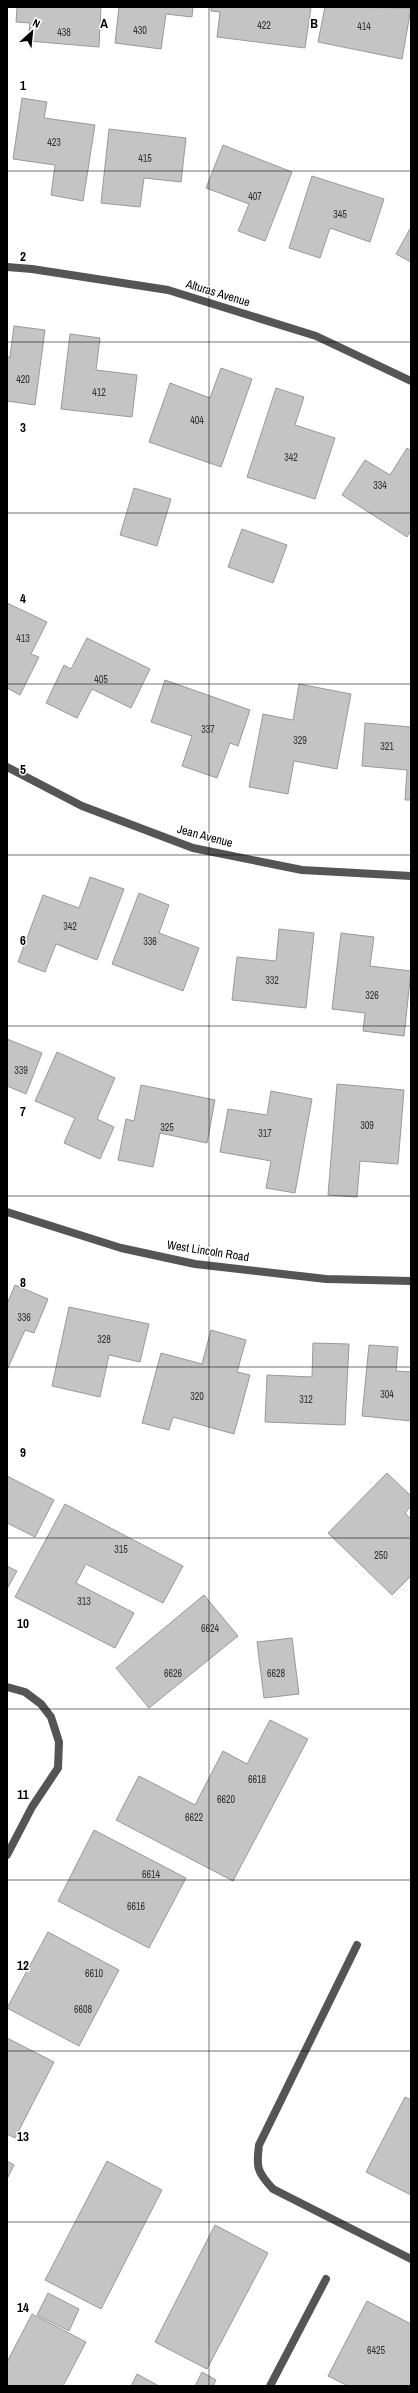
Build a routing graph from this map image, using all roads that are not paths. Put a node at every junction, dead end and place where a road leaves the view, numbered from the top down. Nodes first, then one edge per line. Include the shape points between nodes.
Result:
1 (7, 268) edge
2 (411, 381) edge
3 (7, 767) edge
4 (411, 876) edge
5 (7, 1212) edge
6 (411, 1281) edge
7 (7, 1687) edge
8 (7, 1855) edge
9 (357, 1946) dead end
10 (411, 2259) edge
11 (326, 2279) dead end
12 (270, 2386) edge

1 - 2 street, Alturas Avenue via 32,269 168,290 316,336
3 - 4 street, Jean Avenue via 82,806 193,848 302,870
5 - 6 street, West Lincoln Road via 121,1248 195,1264 326,1279
7 - 8 street via 25,1692 41,1704 51,1717 59,1742 58,1768 32,1807
9 - 10 street via 259,2145 257,2162 260,2176 273,2189
11 - 12 street

